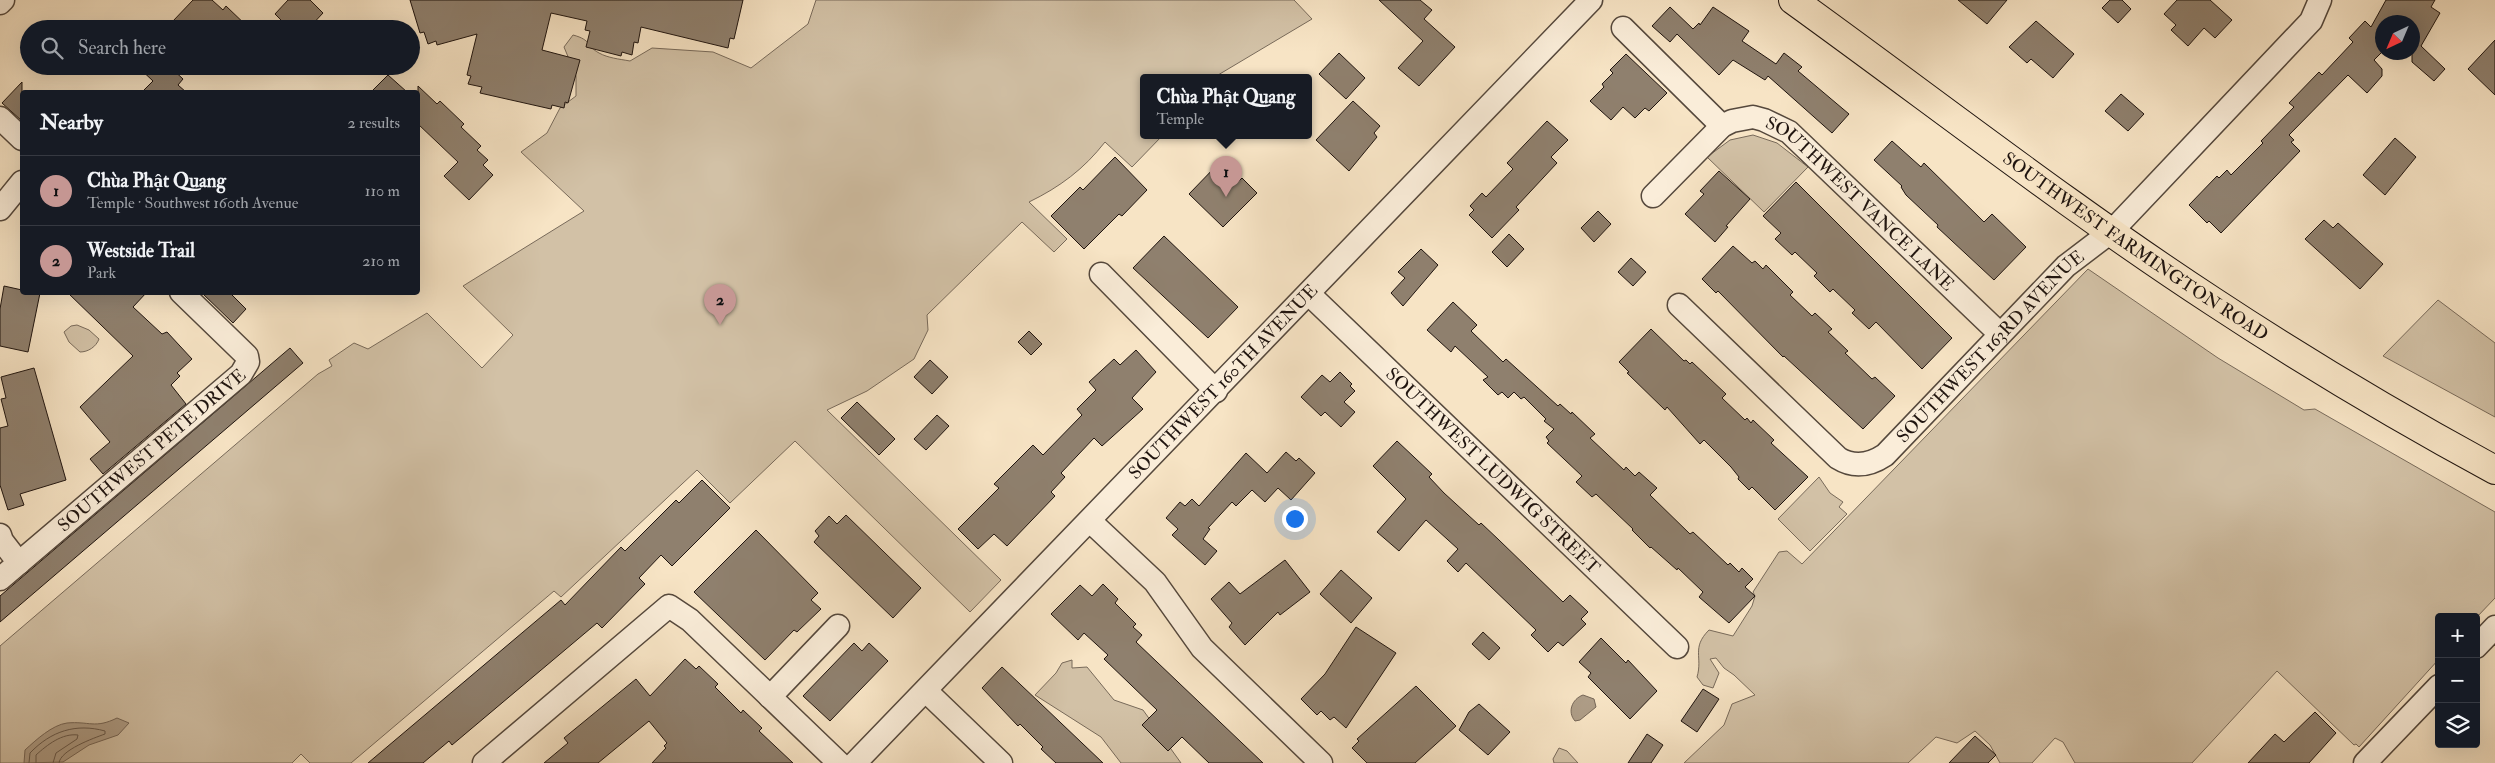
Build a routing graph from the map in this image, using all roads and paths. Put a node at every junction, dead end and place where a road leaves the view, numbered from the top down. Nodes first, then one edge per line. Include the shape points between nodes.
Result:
1 (3, 0) edge
2 (1592, 0) edge
3 (1793, 0) edge
4 (2320, 0) edge
5 (0, 3) edge
6 (1623, 28) dead end
7 (0, 118) edge
8 (1722, 126) junction
9 (20, 137) edge
10 (20, 185) edge
11 (1653, 196) dead end
12 (0, 210) edge
13 (2112, 231) junction
14 (1101, 274) dead end
15 (1309, 294) junction
16 (184, 295) edge
17 (1679, 305) dead end
18 (2000, 334) junction
19 (1216, 391) junction
20 (2495, 470) edge
21 (1090, 521) junction
22 (0, 535) edge
23 (19, 563) junction
24 (0, 579) edge
25 (838, 626) dead end
26 (2495, 627) edge
27 (2480, 643) edge
28 (1677, 647) dead end
29 (2435, 690) edge
30 (926, 691) junction
31 (770, 697) junction
32 (484, 763) edge
33 (839, 763) edge
34 (855, 763) edge
35 (1001, 763) edge
36 (1321, 763) edge
37 (2365, 763) edge

1 - 5 street
2 - 15 street, SOUTHWEST 160TH AVENUE
3 - 13 main road, SOUTHWEST FARMINGTON ROAD
4 - 13 street, SOUTHWEST 163RD AVENUE via 2311,21
6 - 8 street
7 - 9 street
8 - 11 street
8 - 18 street, SOUTHWEST VANCE LANE via 1740,118 1753,117 1789,132
10 - 12 street
13 - 18 street, SOUTHWEST 163RD AVENUE via 2066,266
13 - 20 main road, SOUTHWEST FARMINGTON ROAD via 2213,302 2323,371
14 - 19 street
15 - 19 street, SOUTHWEST 160TH AVENUE
15 - 28 street, SOUTHWEST LUDWIG STREET
16 - 23 street, SOUTHWEST PETE DRIVE via 247,356 246,367
17 - 18 street, SOUTHWEST 163RD AVENUE via 1838,458 1859,464 1873,462 1885,455
19 - 21 street, SOUTHWEST 160TH AVENUE
21 - 30 street, SOUTHWEST 160TH AVENUE
21 - 36 street via 1155,582 1202,648
22 - 23 street
23 - 24 street, SOUTHWEST PETE DRIVE
25 - 31 street
26 - 27 street
29 - 37 street
30 - 34 street, SOUTHWEST 160TH AVENUE
30 - 35 street
31 - 32 street via 690,620 669,606
31 - 33 street

